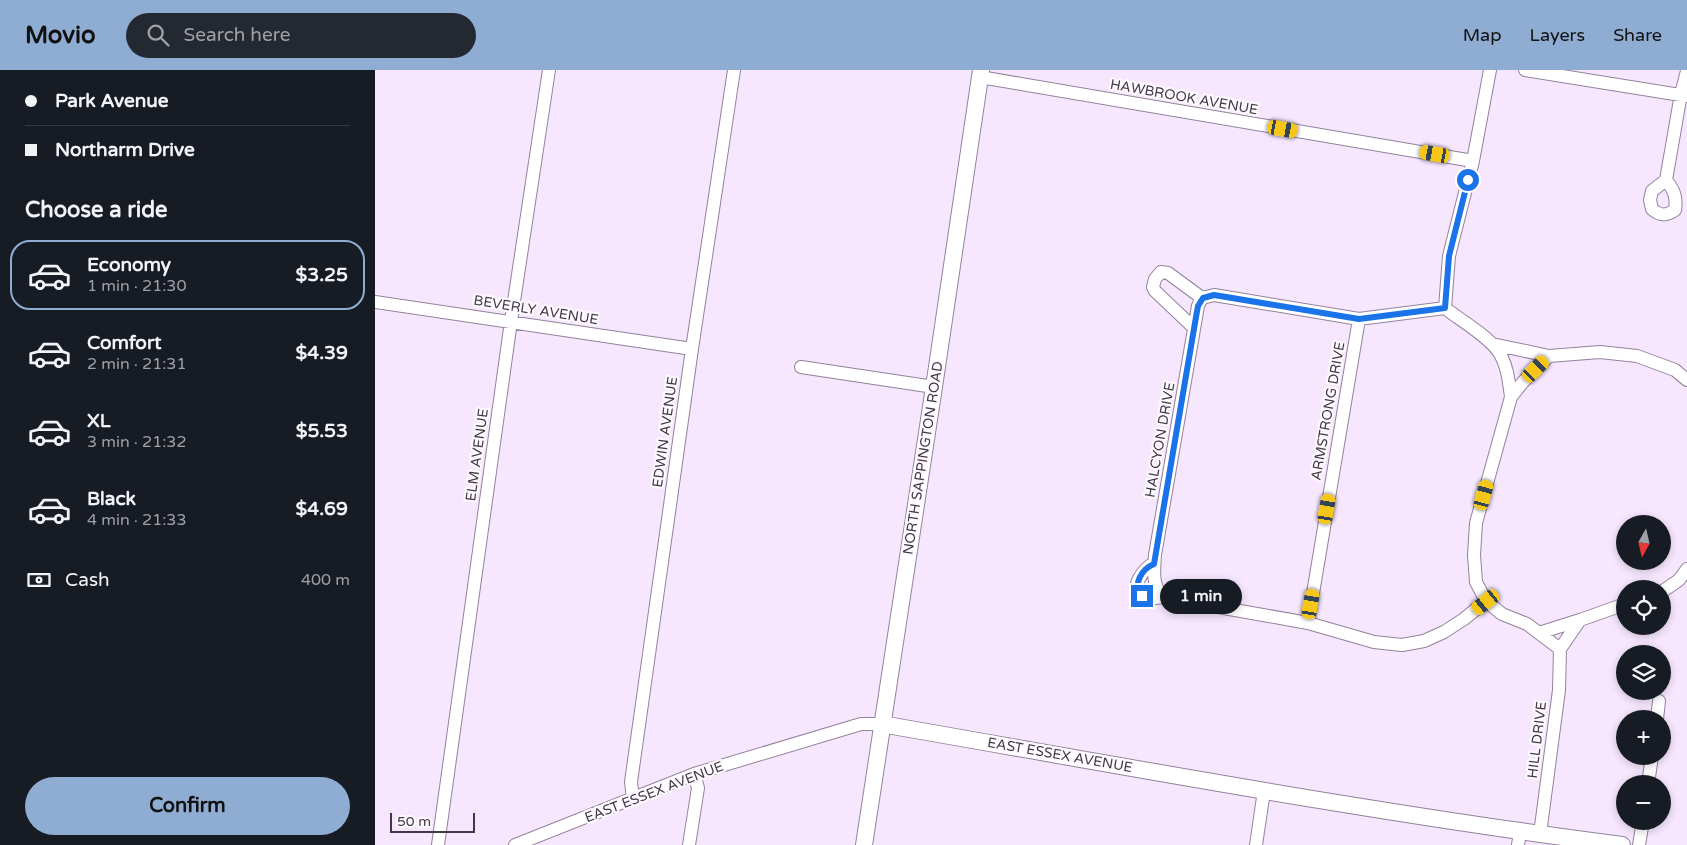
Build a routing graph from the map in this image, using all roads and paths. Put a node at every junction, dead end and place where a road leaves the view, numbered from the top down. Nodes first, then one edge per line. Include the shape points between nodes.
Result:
1 (549, 70) edge
2 (734, 70) edge
3 (1490, 70) edge
4 (1525, 70) edge
5 (1687, 71) edge
6 (980, 74) edge
7 (1684, 95) edge
8 (1473, 161) junction
9 (1666, 180) dead end
10 (1203, 298) junction
11 (375, 302) edge
12 (1445, 308) junction
13 (1359, 319) junction
14 (511, 321) junction
15 (1194, 328) junction
16 (1492, 344) junction
17 (692, 349) junction
18 (1549, 356) junction
19 (801, 367) dead end
20 (1686, 379) edge
21 (934, 387) junction
22 (1511, 397) junction
23 (1154, 564) junction
24 (1687, 569) edge
25 (1671, 586) edge
26 (1160, 593) junction
27 (1486, 602) junction
28 (1616, 607) edge
29 (1580, 620) junction
30 (1308, 623) junction
31 (1539, 633) junction
32 (1560, 649) junction
33 (1659, 701) dead end
34 (1658, 710) edge
35 (881, 724) junction
36 (694, 774) junction
37 (1264, 790) junction
38 (633, 799) junction
39 (1642, 830) edge
40 (1540, 834) junction
41 (1519, 838) edge
42 (438, 845) edge
43 (515, 845) edge
44 (689, 845) edge
45 (863, 845) edge
46 (1255, 845) edge
47 (1622, 845) edge
48 (1639, 845) edge

1 - 14 street, ELM AVENUE
2 - 17 street, EDWIN AVENUE
3 - 8 street
4 - 7 street
5 - 7 street
6 - 8 street, HAWBROOK AVENUE
6 - 21 street, NORTH SAPPINGTON ROAD
7 - 9 street
8 - 12 street via 1449,256
10 - 13 street via 1214,295
10 - 15 street, HALCYON DRIVE
10 - 15 street via 1168,273 1161,272 1155,279 1155,291
11 - 14 street, BEVERLY AVENUE
12 - 13 street
12 - 16 street
13 - 30 street, ARMSTRONG DRIVE
14 - 17 street, BEVERLY AVENUE
14 - 42 street, ELM AVENUE
15 - 23 street, HALCYON DRIVE
16 - 18 street
16 - 22 street via 1500,352
17 - 38 street, EDWIN AVENUE via 631,782
18 - 20 street via 1600,352 1637,356 1675,370
18 - 22 street
19 - 21 street
21 - 35 street, NORTH SAPPINGTON ROAD
22 - 27 street via 1476,523 1476,582
23 - 26 street, HALCYON DRIVE via 1154,581
23 - 26 street via 1147,566 1138,580 1138,592 1148,598
24 - 25 street
26 - 30 street
27 - 30 street via 1444,632 1424,641 1401,645 1374,642
27 - 31 street via 1501,614 1527,624
28 - 29 street
29 - 31 street
29 - 32 street
31 - 32 street
32 - 40 street, HILL DRIVE via 1559,690
33 - 34 street
35 - 36 street, EAST ESSEX AVENUE via 861,724
35 - 37 street, EAST ESSEX AVENUE
35 - 45 street, NORTH SAPPINGTON ROAD
36 - 38 street, EAST ESSEX AVENUE
36 - 44 street via 698,788
37 - 41 street, EAST ESSEX AVENUE
37 - 46 street
38 - 43 street, EAST ESSEX AVENUE
39 - 48 street
40 - 41 street, EAST ESSEX AVENUE
40 - 47 street, EAST ESSEX AVENUE

